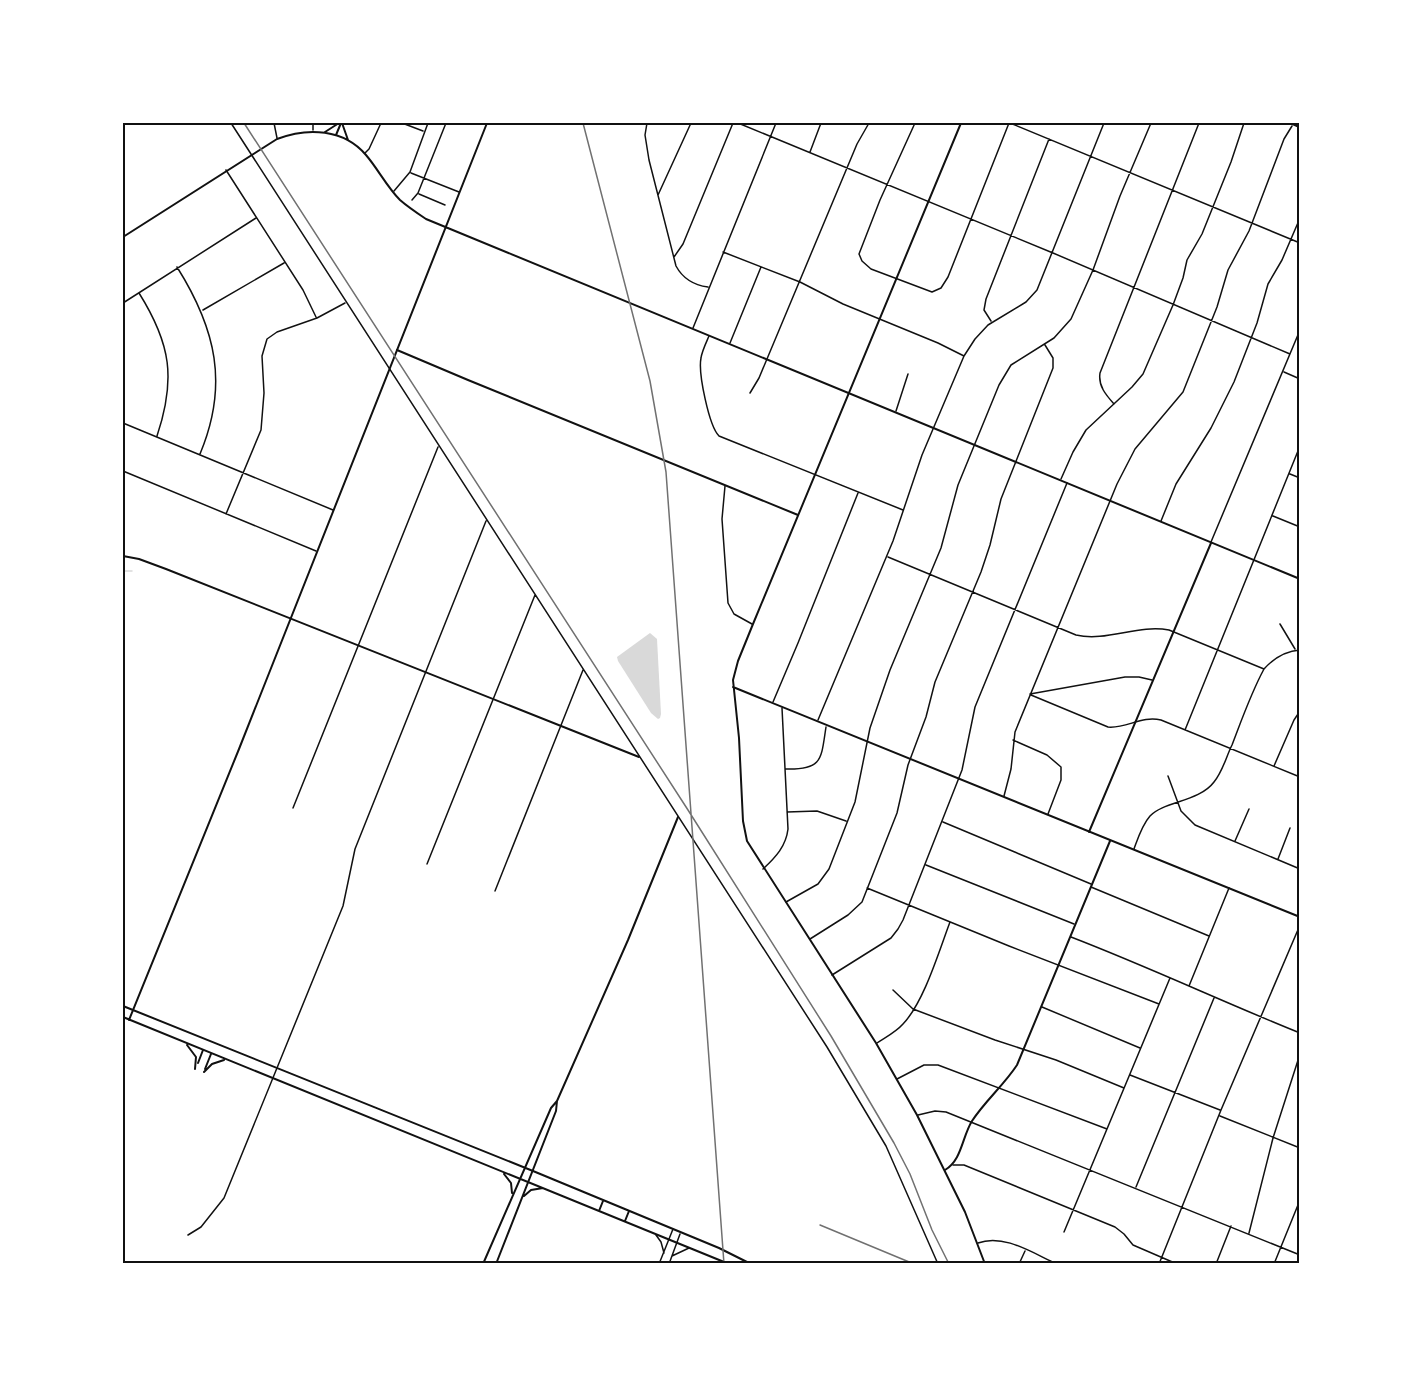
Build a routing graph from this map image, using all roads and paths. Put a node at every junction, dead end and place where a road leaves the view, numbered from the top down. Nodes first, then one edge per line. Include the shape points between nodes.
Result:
1 (231, 123) edge
2 (274, 123) edge
3 (313, 123) edge
4 (341, 123) edge
5 (381, 123) edge
6 (402, 123) edge
7 (428, 123) edge
8 (446, 123) edge
9 (487, 123) edge
10 (647, 123) edge
11 (691, 123) edge
12 (734, 123) edge
13 (738, 123) edge
14 (776, 123) edge
15 (821, 123) edge
16 (869, 123) edge
17 (915, 123) edge
18 (961, 123) edge
19 (1009, 123) edge
20 (1104, 123) edge
21 (1151, 123) edge
22 (1198, 123) edge
23 (1244, 123) edge
24 (1292, 123) edge
25 (1300, 127) edge
26 (313, 131) junction
27 (325, 132) junction
28 (425, 132) junction
29 (336, 135) junction
30 (771, 137) junction
31 (277, 139) junction
32 (1049, 139) junction
33 (348, 140) junction
34 (251, 153) junction
35 (364, 153) junction
36 (810, 153) junction
37 (1090, 156) junction
38 (847, 168) junction
39 (226, 170) junction
40 (410, 172) junction
41 (1130, 173) junction
42 (424, 178) junction
43 (887, 185) junction
44 (1171, 190) junction
45 (393, 192) junction
46 (459, 192) junction
47 (418, 193) junction
48 (658, 196) junction
49 (412, 200) dead end
50 (929, 202) junction
51 (446, 205) dead end
52 (1213, 207) junction
53 (256, 218) junction
54 (1300, 218) edge
55 (971, 220) junction
56 (1252, 224) junction
57 (445, 227) junction
58 (1011, 236) junction
59 (123, 237) edge
60 (1291, 240) junction
61 (1300, 243) edge
62 (723, 252) junction
63 (1053, 253) junction
64 (674, 258) junction
65 (285, 262) junction
66 (761, 266) junction
67 (177, 267) junction
68 (1093, 270) junction
69 (897, 280) junction
70 (800, 282) junction
71 (709, 287) junction
72 (1133, 288) junction
73 (139, 292) junction
74 (123, 303) edge
75 (346, 303) junction
76 (1173, 305) junction
77 (202, 311) junction
78 (317, 318) junction
79 (880, 320) junction
80 (1212, 321) junction
81 (992, 322) junction
82 (692, 329) junction
83 (1300, 330) edge
84 (709, 336) junction
85 (1251, 337) junction
86 (730, 344) junction
87 (1045, 345) junction
88 (397, 350) junction
89 (1290, 354) junction
90 (964, 356) junction
91 (767, 359) junction
92 (389, 368) junction
93 (1283, 372) junction
94 (908, 374) dead end
95 (1300, 379) edge
96 (750, 393) dead end
97 (850, 393) junction
98 (1114, 404) junction
99 (895, 412) junction
100 (123, 423) edge
101 (934, 428) junction
102 (157, 437) junction
103 (439, 445) junction
104 (974, 445) junction
105 (1300, 446) edge
106 (200, 455) junction
107 (1015, 462) junction
108 (123, 471) edge
109 (244, 474) junction
110 (1289, 474) junction
111 (814, 475) junction
112 (1300, 478) edge
113 (1060, 480) junction
114 (1067, 483) junction
115 (725, 485) junction
116 (859, 492) junction
117 (1110, 500) junction
118 (334, 510) junction
119 (904, 511) junction
120 (226, 514) junction
121 (798, 514) junction
122 (1272, 516) junction
123 (487, 520) junction
124 (1161, 522) junction
125 (1300, 527) edge
126 (1211, 543) junction
127 (318, 552) junction
128 (123, 556) edge
129 (887, 557) junction
130 (1255, 561) junction
131 (930, 574) junction
132 (1300, 579) edge
133 (973, 592) junction
134 (535, 595) junction
135 (1015, 609) junction
136 (290, 618) junction
137 (753, 624) junction
138 (1280, 624) dead end
139 (1058, 627) junction
140 (1173, 632) junction
141 (358, 645) junction
142 (1296, 650) junction
143 (1300, 650) edge
144 (1218, 651) junction
145 (1264, 669) junction
146 (583, 670) junction
147 (426, 672) junction
148 (1153, 681) junction
149 (733, 687) junction
150 (1030, 694) junction
151 (493, 699) junction
152 (772, 703) junction
153 (782, 706) junction
154 (1300, 711) edge
155 (818, 721) junction
156 (1136, 722) junction
157 (826, 725) junction
158 (560, 726) junction
159 (1185, 730) junction
160 (866, 741) junction
161 (1013, 741) junction
162 (1230, 748) junction
163 (639, 757) junction
164 (910, 759) junction
165 (1274, 767) junction
166 (785, 769) junction
167 (1168, 776) dead end
168 (1300, 777) edge
169 (959, 779) junction
170 (1003, 797) junction
171 (1179, 803) junction
172 (293, 808) dead end
173 (1249, 809) dead end
174 (788, 812) junction
175 (1048, 815) junction
176 (678, 818) junction
177 (847, 822) junction
178 (943, 822) junction
179 (1290, 828) dead end
180 (1089, 832) junction
181 (1111, 840) junction
182 (1235, 842) junction
183 (1134, 850) junction
184 (1278, 860) junction
185 (427, 864) dead end
186 (925, 864) junction
187 (1300, 868) edge
188 (763, 869) junction
189 (1091, 886) junction
190 (867, 888) junction
191 (1229, 888) junction
192 (495, 891) dead end
193 (785, 903) junction
194 (909, 905) junction
195 (1300, 917) edge
196 (950, 922) junction
197 (1075, 924) junction
198 (1300, 925) edge
199 (1209, 936) junction
200 (1070, 937) junction
201 (809, 940) junction
202 (1058, 965) junction
203 (832, 975) junction
204 (1170, 978) junction
205 (1189, 987) junction
206 (893, 990) dead end
207 (1214, 998) junction
208 (1159, 1005) junction
209 (123, 1006) edge
210 (1041, 1006) junction
211 (913, 1009) junction
212 (133, 1010) junction
213 (123, 1017) edge
214 (1260, 1017) junction
215 (129, 1020) junction
216 (1300, 1033) edge
217 (185, 1043) junction
218 (876, 1043) junction
219 (1141, 1048) junction
220 (203, 1050) junction
221 (1023, 1050) junction
222 (212, 1054) junction
223 (1300, 1054) edge
224 (227, 1060) junction
225 (277, 1069) junction
226 (1130, 1075) junction
227 (273, 1078) junction
228 (897, 1079) junction
229 (1000, 1087) junction
230 (1124, 1088) junction
231 (1175, 1092) junction
232 (557, 1101) junction
233 (1221, 1110) junction
234 (917, 1115) junction
235 (1219, 1116) junction
236 (971, 1122) junction
237 (1108, 1129) junction
238 (1273, 1137) junction
239 (1300, 1148) edge
240 (953, 1165) junction
241 (524, 1168) junction
242 (499, 1170) junction
243 (945, 1170) junction
244 (1091, 1170) junction
245 (533, 1172) junction
246 (519, 1179) junction
247 (528, 1182) junction
248 (544, 1188) junction
249 (1136, 1188) junction
250 (512, 1195) junction
251 (522, 1198) junction
252 (1300, 1200) edge
253 (603, 1201) junction
254 (1182, 1207) junction
255 (1074, 1210) junction
256 (599, 1211) junction
257 (628, 1211) junction
258 (624, 1221) junction
259 (1231, 1226) junction
260 (673, 1229) junction
261 (681, 1232) junction
262 (1064, 1232) dead end
263 (654, 1233) junction
264 (1248, 1234) junction
265 (188, 1235) dead end
266 (670, 1239) junction
267 (677, 1242) junction
268 (977, 1243) junction
269 (691, 1247) junction
270 (1281, 1247) junction
271 (1025, 1250) junction
272 (664, 1253) junction
273 (1300, 1255) edge
274 (671, 1257) junction
275 (1162, 1258) junction
276 (483, 1264) edge
277 (496, 1264) edge
278 (659, 1264) edge
279 (669, 1264) edge
280 (729, 1264) edge
281 (751, 1264) edge
282 (938, 1264) edge
283 (985, 1264) edge
284 (1019, 1264) edge
285 (1057, 1264) edge
286 (1159, 1264) edge
287 (1177, 1264) edge
288 (1216, 1264) edge
289 (1274, 1264) edge

1 - 34 street
2 - 31 street
3 - 26 street
4 - 27 main road
4 - 29 main road
4 - 33 main road
5 - 35 street
6 - 28 street
7 - 28 street
8 - 42 street
9 - 46 main road
10 - 48 street via 645,138
11 - 48 street
12 - 64 street
13 - 30 street
14 - 30 street
15 - 36 street
16 - 38 street
17 - 43 street
18 - 50 main road
19 - 32 street
19 - 55 street
20 - 37 street
21 - 41 street
22 - 44 street
23 - 52 street
24 - 25 main road
24 - 56 street
26 - 27 main road
26 - 31 main road
27 - 29 main road
28 - 40 street
29 - 33 main road
30 - 36 street
30 - 62 street
31 - 34 main road
32 - 37 street
32 - 58 street
33 - 35 main road
34 - 39 main road
34 - 75 street
35 - 45 main road
36 - 38 street
37 - 41 street
37 - 63 street
38 - 43 street
38 - 70 street
39 - 53 street
39 - 59 main road
40 - 42 street
40 - 45 street
41 - 44 street
41 - 68 street
42 - 46 street
42 - 47 street
43 - 50 street
43 - 69 street via 859,254 871,269
44 - 52 street
44 - 72 street
45 - 57 main road via 413,211
46 - 57 main road
47 - 49 street
47 - 51 street
48 - 64 street
50 - 55 street
50 - 69 main road
52 - 56 street
52 - 76 street via 1187,260
53 - 65 street
53 - 67 street
54 - 60 street
55 - 58 street
55 - 69 street via 941,288 932,292
56 - 60 street
56 - 80 street via 1228,270
57 - 82 main road
57 - 88 main road
58 - 63 street
58 - 81 street via 984,307
60 - 61 street
60 - 85 street via 1268,284
62 - 66 street
62 - 71 street
63 - 68 street
63 - 81 street via 1032,297
64 - 71 street via 686,279
65 - 77 street
65 - 78 street
66 - 70 street
66 - 86 street
67 - 73 street
67 - 77 street
68 - 72 street
68 - 87 street via 1071,319
69 - 79 main road
70 - 79 street
70 - 91 street
71 - 82 street
72 - 76 street
72 - 98 street via 1099,378 1102,390
73 - 74 street
73 - 102 street via 156,322 168,364 166,404
75 - 78 street
75 - 92 street
76 - 80 street
76 - 98 street via 1143,374
77 - 106 street via 216,378 212,417
78 - 109 street via 277,332 264,344 261,430
79 - 90 street
79 - 97 main road
80 - 85 street
80 - 117 street via 1182,392 1135,449
81 - 90 street
82 - 84 main road
83 - 89 street
84 - 86 main road
84 - 111 street via 700,358 715,432
85 - 89 street
85 - 124 street via 1225,401 1176,484
86 - 91 main road
87 - 104 street via 1008,369
87 - 107 street via 1053,358 1053,368
88 - 92 main road
88 - 115 main road
89 - 93 street
90 - 101 street
91 - 96 street
91 - 97 main road
92 - 103 street
92 - 118 main road
93 - 95 street
93 - 126 street
94 - 99 street
97 - 99 main road
97 - 111 main road
98 - 113 street via 1086,430
99 - 101 main road
100 - 102 street
101 - 104 main road
101 - 119 street
102 - 106 street
103 - 123 street
103 - 141 street
104 - 107 main road
104 - 131 street
105 - 110 street
106 - 109 street
107 - 113 main road
107 - 133 street
108 - 120 street
109 - 118 street
109 - 120 street
110 - 112 street
110 - 122 street
111 - 116 street
111 - 121 main road
113 - 114 main road
114 - 117 main road
114 - 135 street
115 - 121 main road
115 - 137 street via 722,519 728,603 734,614
116 - 119 street
116 - 152 street
117 - 124 main road
117 - 139 street
118 - 127 main road
119 - 129 street
120 - 127 street
121 - 137 main road
122 - 125 street
122 - 130 street
123 - 134 street
123 - 147 street
124 - 126 main road
126 - 130 main road
126 - 140 main road
127 - 136 main road
128 - 136 main road
129 - 131 street
129 - 155 street
130 - 132 main road
130 - 144 street
131 - 133 street
131 - 160 street
133 - 135 street
133 - 164 street via 935,682
134 - 146 street
134 - 151 street
135 - 139 street
135 - 169 street via 975,707
136 - 141 main road
136 - 212 main road
137 - 149 main road via 735,670
138 - 142 street
139 - 140 street via 1084,637 1156,628
139 - 150 street
140 - 144 street
140 - 148 main road
141 - 147 main road
141 - 172 street
142 - 143 street
142 - 145 street via 1275,658
144 - 145 street
144 - 159 street
145 - 162 street
146 - 158 street
146 - 163 street
147 - 151 main road
147 - 225 street via 355,849 343,906
148 - 150 street via 1125,677
148 - 156 main road
149 - 152 main road
149 - 188 main road via 744,833
150 - 156 street via 1108,727
150 - 161 street
151 - 158 main road
151 - 185 street
152 - 153 main road
153 - 155 main road
153 - 166 street
154 - 165 street
155 - 157 main road
156 - 159 street via 1157,719
156 - 180 main road
157 - 160 main road
157 - 166 street via 817,762 809,768
158 - 163 main road
158 - 192 street
159 - 162 street
160 - 164 main road
160 - 177 street via 857,795
161 - 170 street
161 - 175 street via 1047,755 1061,767 1061,780
162 - 165 street
162 - 171 street via 1212,785
163 - 176 street
164 - 169 main road
164 - 190 street via 897,813
165 - 168 street
166 - 174 street
167 - 171 street
169 - 170 main road
169 - 178 street
170 - 175 main road
171 - 182 street via 1181,811 1195,825
171 - 183 street via 1151,815
173 - 182 street
174 - 177 street via 817,811
174 - 188 street via 784,844
175 - 180 main road
176 - 232 main road
176 - 282 street via 873,1122
177 - 193 street via 824,878
178 - 186 street
178 - 189 street
179 - 184 street
180 - 181 main road
181 - 183 main road
181 - 189 main road
182 - 184 street
183 - 191 main road
184 - 187 street
186 - 194 street
186 - 197 street
188 - 193 main road
189 - 197 main road
189 - 199 street
190 - 194 street
190 - 201 street via 859,906
191 - 195 main road
191 - 199 street
193 - 201 main road
194 - 196 street
194 - 203 street via 891,938
196 - 202 street
196 - 211 street
197 - 200 main road
198 - 214 street
199 - 205 street
200 - 202 main road
200 - 204 street
201 - 203 main road
202 - 208 street
202 - 210 main road
203 - 218 main road
204 - 205 street
204 - 208 street
205 - 207 street
206 - 211 street
207 - 214 street
207 - 231 street
208 - 219 street
209 - 212 main road
210 - 219 street
210 - 221 main road
211 - 218 street via 901,1027
211 - 221 street
212 - 215 main road
212 - 225 main road
213 - 215 main road
214 - 216 street
214 - 233 street
215 - 217 main road
217 - 220 main road
217 - 220 main road via 196,1058 195,1069
218 - 228 main road
219 - 226 street
220 - 222 main road
221 - 229 main road
221 - 230 street
222 - 224 main road
222 - 224 main road via 204,1072
223 - 238 street
224 - 227 main road
225 - 227 street
225 - 241 main road
226 - 230 street
226 - 231 street
227 - 242 main road
227 - 265 street via 224,1198 201,1227
228 - 229 street via 924,1065 938,1065
228 - 234 main road
229 - 236 main road
229 - 237 street
230 - 237 street
231 - 233 street
231 - 249 street
232 - 241 main road
232 - 245 main road
233 - 235 street
234 - 236 street via 941,1111
234 - 243 main road
235 - 238 street
235 - 254 street
236 - 240 main road
236 - 244 street
237 - 244 street
238 - 239 street
238 - 264 street
240 - 243 main road
240 - 255 street via 964,1165
241 - 245 main road
241 - 246 main road
242 - 246 main road
242 - 250 main road via 508,1179
243 - 268 main road
244 - 249 street
244 - 255 street
245 - 247 main road
245 - 253 main road
246 - 247 main road
246 - 250 main road
247 - 248 main road
247 - 251 main road
248 - 251 main road via 531,1190
248 - 256 main road
249 - 254 street
250 - 276 main road
251 - 277 main road
252 - 270 street
253 - 256 main road
253 - 257 main road
254 - 259 street
254 - 275 street
255 - 262 street
255 - 275 street via 1115,1227 1133,1245
256 - 258 main road
257 - 258 main road
257 - 260 main road
258 - 263 main road
259 - 264 street
259 - 288 street
260 - 261 main road
260 - 266 street
261 - 267 street
261 - 281 main road
263 - 266 main road
263 - 272 street
264 - 270 street
266 - 267 main road
266 - 272 street
267 - 269 main road
267 - 274 street
268 - 271 street via 993,1239
268 - 283 main road
269 - 274 street
269 - 280 main road
270 - 273 street
270 - 289 street
271 - 284 street
271 - 285 street
272 - 278 street
274 - 279 street
275 - 286 street
275 - 287 street

